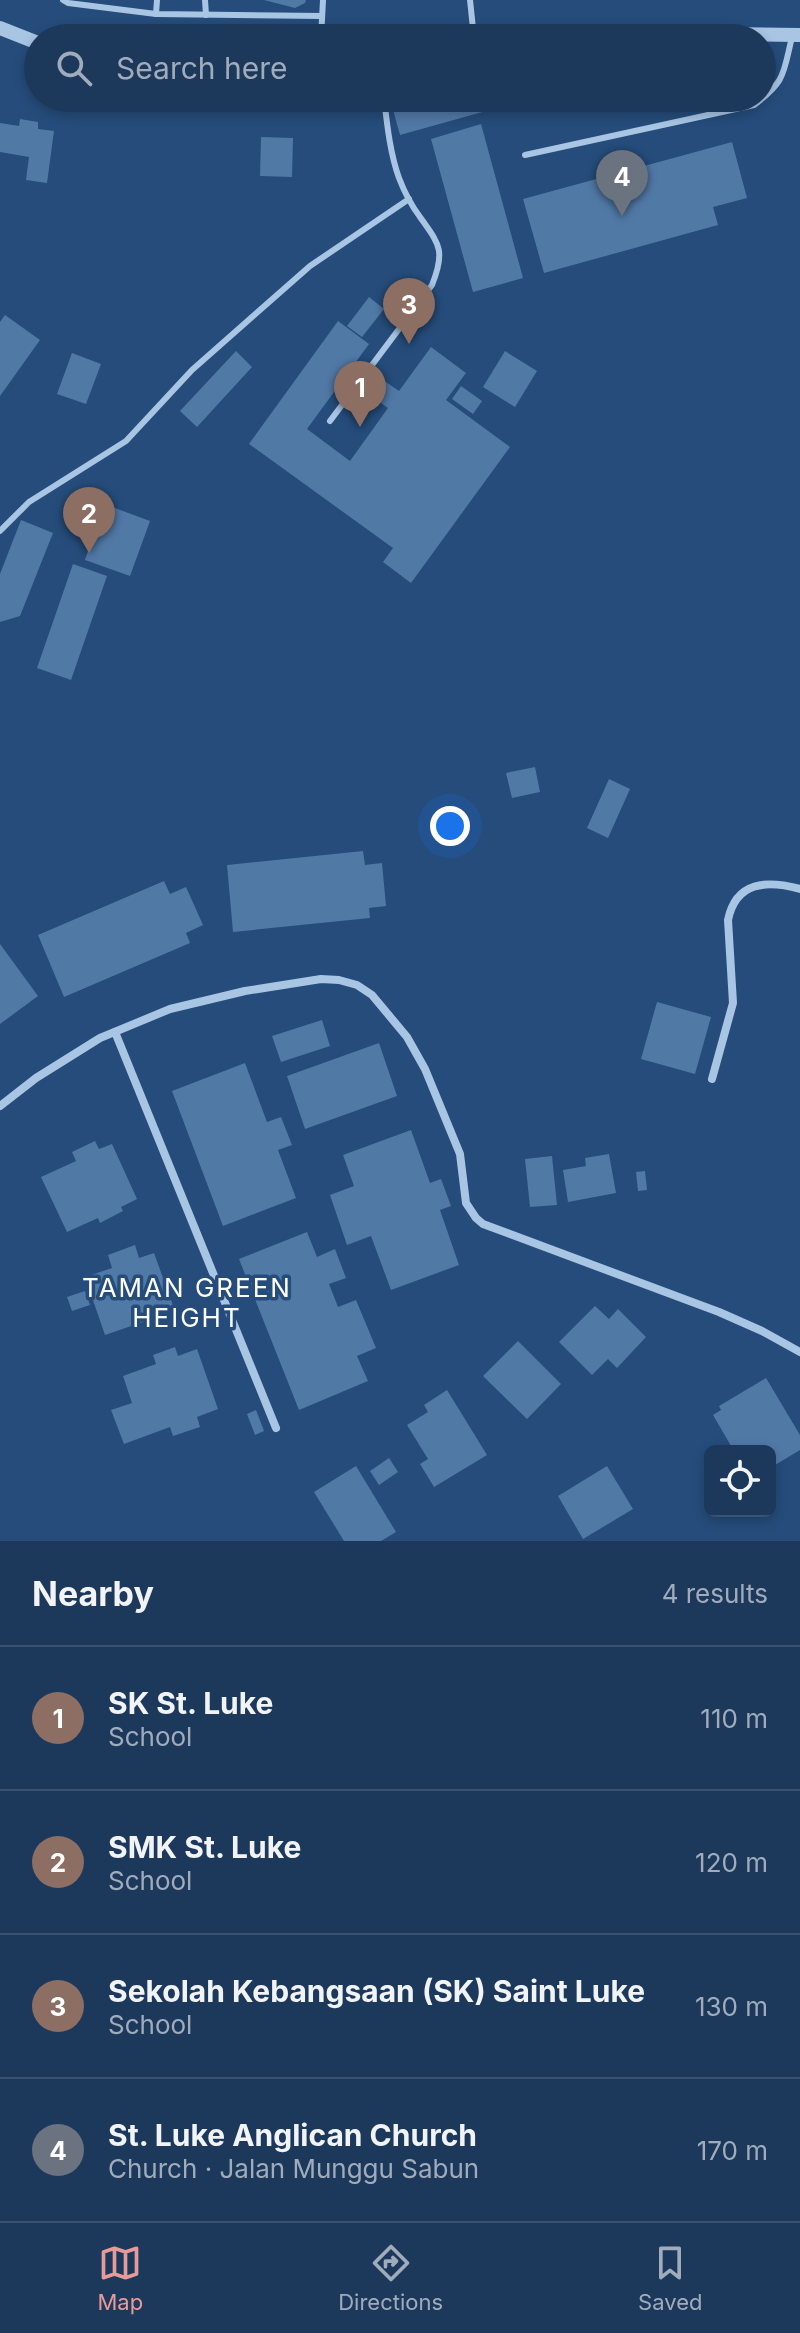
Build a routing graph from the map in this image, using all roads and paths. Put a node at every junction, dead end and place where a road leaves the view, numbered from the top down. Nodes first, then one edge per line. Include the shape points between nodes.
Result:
1 (63, 0) edge
2 (157, 0) edge
3 (205, 0) edge
4 (323, 0) edge
5 (470, 0) edge
6 (156, 14) junction
7 (206, 15) junction
8 (322, 16) junction
9 (322, 24) edge
10 (473, 24) edge
11 (0, 28) edge
12 (776, 35) edge
13 (796, 35) edge
14 (24, 37) edge
15 (776, 87) edge
16 (386, 112) edge
17 (722, 112) edge
18 (525, 155) dead end
19 (409, 199) junction
20 (330, 421) dead end
21 (0, 531) edge
22 (800, 889) edge
23 (115, 1032) junction
24 (712, 1079) dead end
25 (0, 1106) edge
26 (800, 1352) edge
27 (276, 1428) dead end

1 - 6 lane
2 - 6 lane
3 - 7 lane
4 - 8 lane
5 - 10 lane
6 - 7 lane
7 - 8 lane
8 - 9 lane
11 - 14 street
12 - 13 street
13 - 15 lane
16 - 19 lane via 398,176
17 - 18 lane
19 - 20 lane via 438,244 432,285
19 - 21 lane via 310,266 192,370 126,441 29,502
22 - 24 street via 756,885 736,898 730,909 733,1003
23 - 25 street via 36,1078
23 - 26 street via 170,1009 245,991 321,979 357,985 407,1037 425,1069 460,1154 466,1203 483,1224 719,1312
23 - 27 street

